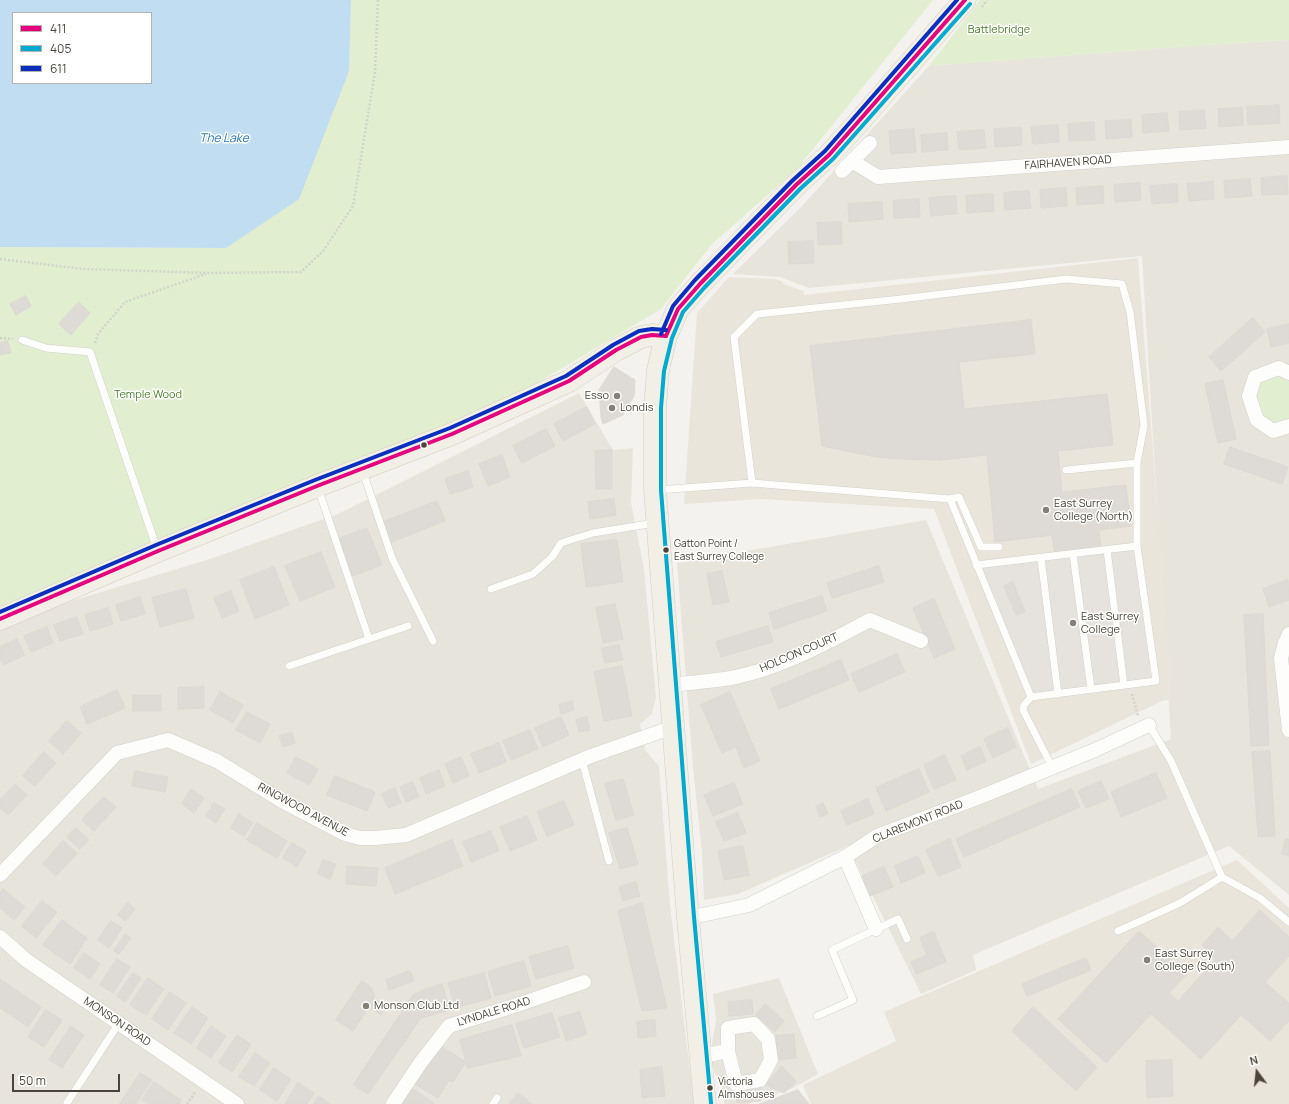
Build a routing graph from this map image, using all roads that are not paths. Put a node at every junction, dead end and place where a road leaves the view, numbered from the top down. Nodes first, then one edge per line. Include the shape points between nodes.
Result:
1 (964, 0) edge
2 (870, 143) dead end
3 (1289, 147) edge
4 (852, 160) junction
5 (842, 171) dead end
6 (666, 336) junction
7 (22, 340) dead end
8 (1289, 374) edge
9 (1289, 426) edge
10 (1137, 463) junction
11 (362, 469) junction
12 (1066, 470) dead end
13 (752, 483) junction
14 (317, 486) junction
15 (655, 490) junction
16 (950, 499) junction
17 (657, 523) junction
18 (1137, 546) junction
19 (999, 547) dead end
20 (1107, 550) junction
21 (158, 551) junction
22 (1073, 554) junction
23 (1041, 558) junction
24 (976, 565) junction
25 (491, 589) dead end
26 (0, 619) edge
27 (408, 626) dead end
28 (1289, 634) edge
29 (369, 639) junction
30 (433, 641) dead end
31 (921, 641) dead end
32 (289, 666) dead end
33 (670, 685) junction
34 (1127, 685) junction
35 (1091, 689) junction
36 (1058, 694) junction
37 (1031, 698) junction
38 (1145, 726) joint
39 (673, 727) junction
40 (1289, 730) edge
41 (582, 760) junction
42 (1052, 767) junction
43 (845, 857) junction
44 (609, 861) dead end
45 (0, 875) edge
46 (1222, 877) junction
47 (688, 918) junction
48 (1289, 922) edge
49 (876, 929) junction
50 (1118, 931) dead end
51 (0, 937) edge
52 (906, 939) dead end
53 (584, 982) dead end
54 (818, 1016) dead end
55 (119, 1023) junction
56 (728, 1051) dead end
57 (701, 1056) junction
58 (67, 1103) dead end
59 (237, 1104) edge
60 (393, 1104) edge
61 (705, 1104) edge

1 - 6 main road via 829,155 796,185 695,289 678,309
2 - 4 street
3 - 4 street, FAIRHAVEN ROAD via 878,177
4 - 5 street
6 - 11 main road via 641,336 568,381 452,434
6 - 15 main road via 658,370 655,408
7 - 21 lane via 46,348 90,352
8 - 9 street via 1279,368 1255,377 1249,396 1257,420 1273,431
10 - 12 lane
10 - 13 lane via 1144,425 1130,312 1122,284 1066,279 902,300 757,314 734,337
10 - 18 lane
11 - 14 main road
11 - 30 lane via 392,558
13 - 15 lane
13 - 16 lane
14 - 21 main road
14 - 29 lane
15 - 17 main road
16 - 19 lane via 960,497 981,547
16 - 24 lane
17 - 25 lane via 593,533 561,543 552,558 533,574
17 - 33 main road
18 - 20 lane
18 - 34 lane via 1156,681
20 - 22 lane
20 - 34 lane
21 - 26 main road
22 - 23 lane
22 - 35 lane
23 - 24 lane
23 - 36 lane
24 - 37 lane
27 - 29 lane
28 - 40 street via 1281,658
29 - 32 lane
31 - 33 street, HOLCON COURT via 870,620 822,645 770,667 732,677
33 - 39 main road
34 - 35 lane
35 - 36 lane
36 - 37 lane
37 - 42 lane via 1023,710
38 - 42 street, CLAREMONT ROAD
38 - 46 lane via 1171,761
39 - 41 street, RINGWOOD AVENUE
39 - 47 main road
41 - 44 lane
41 - 45 street, RINGWOOD AVENUE via 406,835 360,838 345,834 217,761 168,740 117,753
42 - 43 street, CLAREMONT ROAD via 878,836
43 - 47 street, CLAREMONT ROAD via 749,905
43 - 49 street
46 - 48 lane via 1260,898
46 - 50 lane via 1180,903
47 - 57 main road
49 - 52 lane via 898,919
49 - 54 lane via 832,950 853,1000
51 - 55 street, MONSON ROAD via 26,960
53 - 60 street, LYNDALE ROAD via 449,1026
55 - 58 lane
55 - 59 street, MONSON ROAD
56 - 57 street
57 - 61 main road

